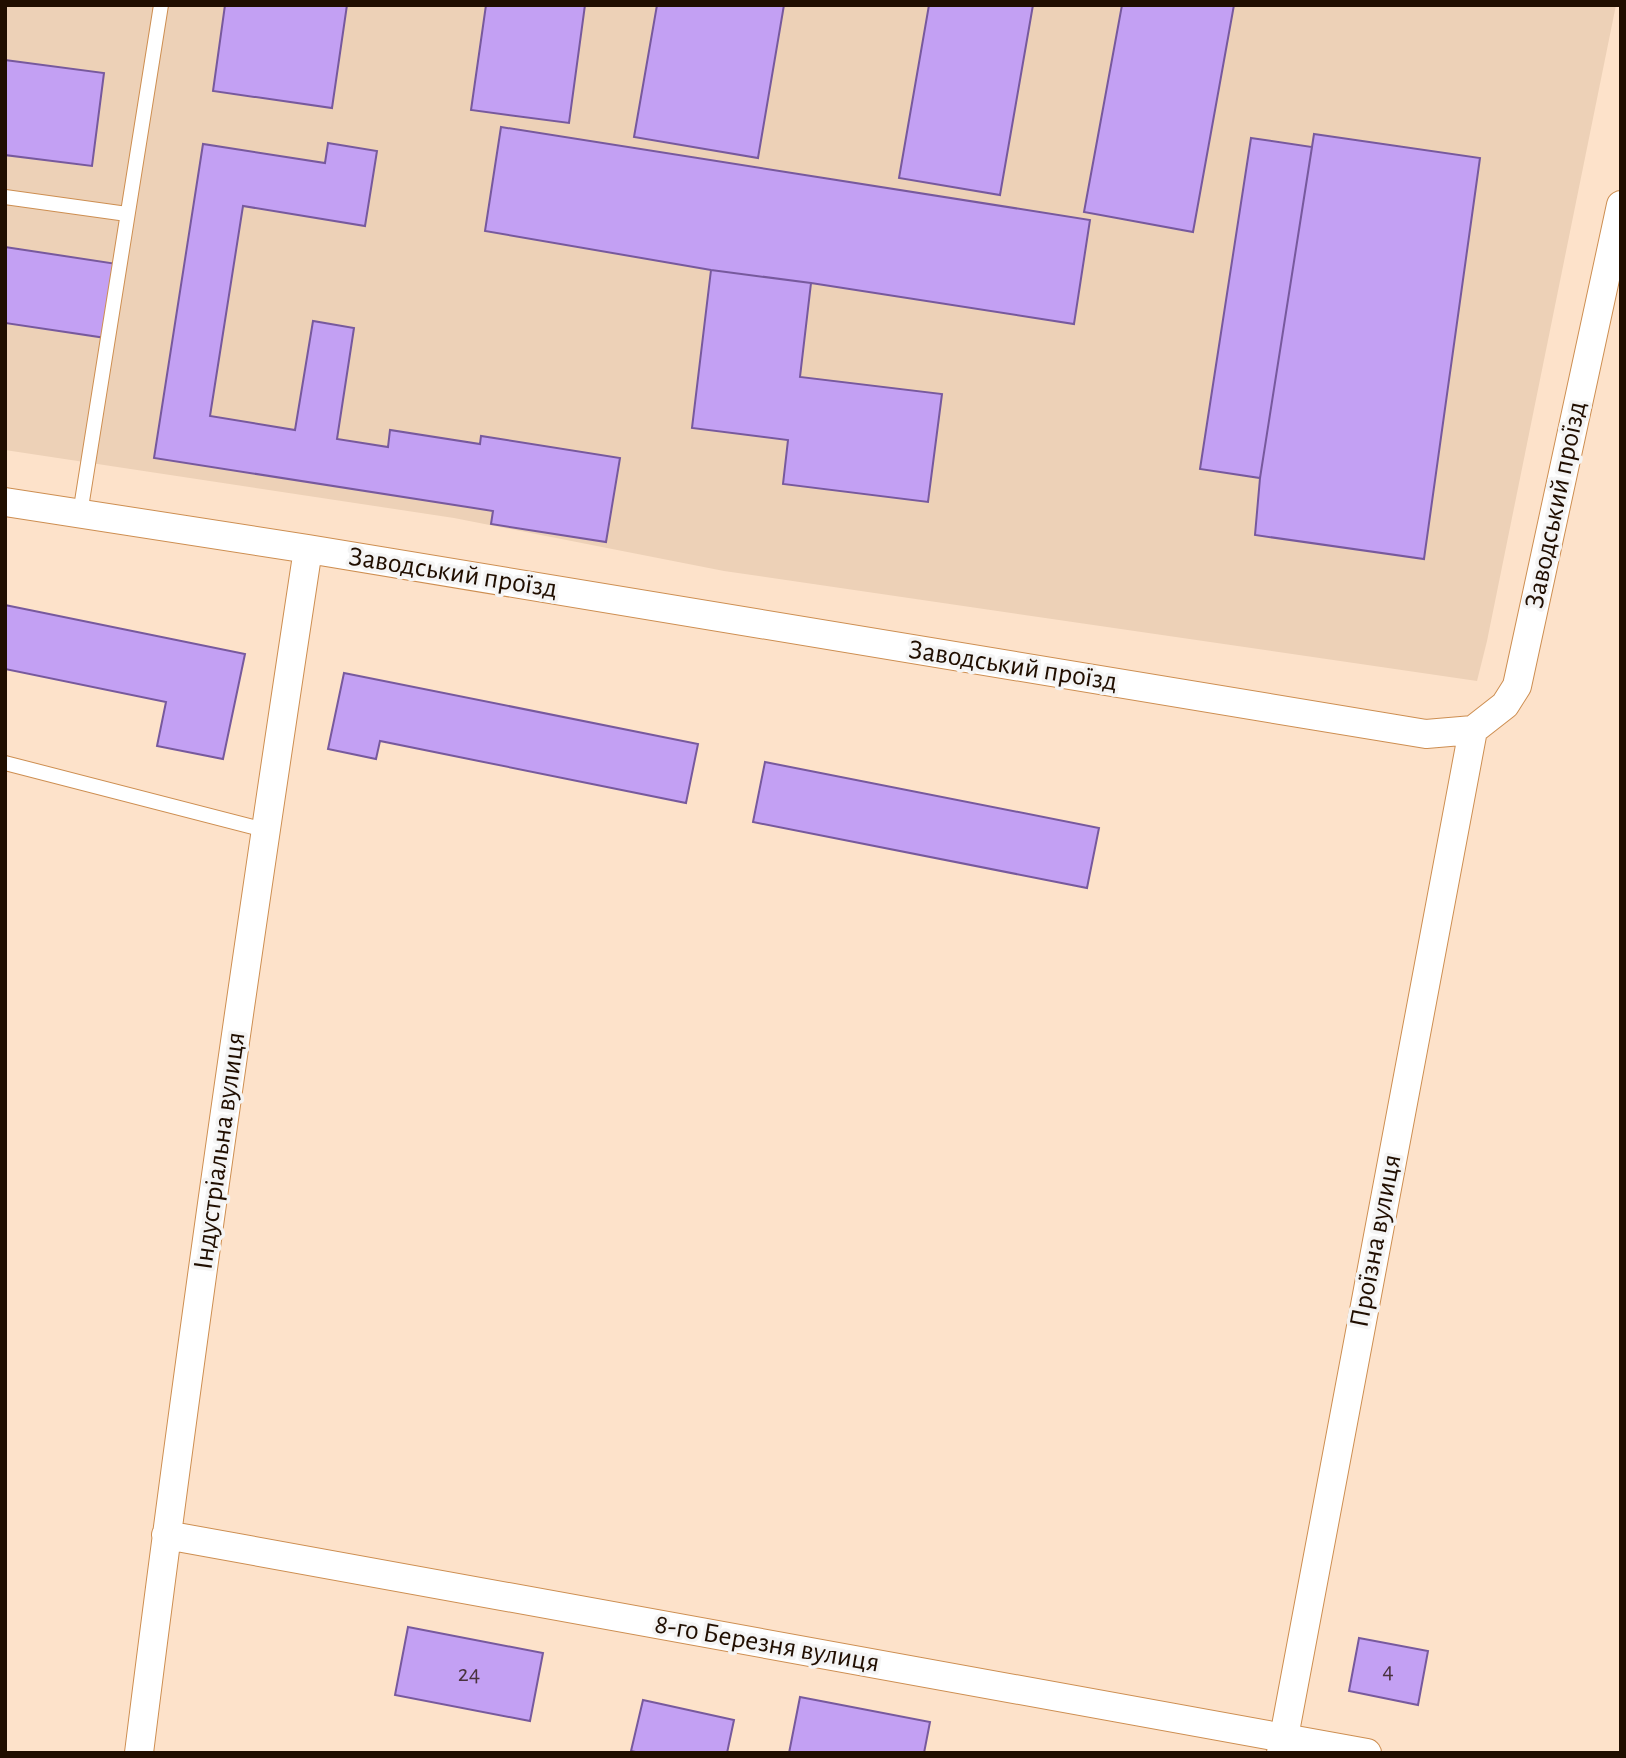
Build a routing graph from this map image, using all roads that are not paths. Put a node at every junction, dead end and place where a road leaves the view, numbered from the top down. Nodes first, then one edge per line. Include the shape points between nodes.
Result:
1 (160, 5) edge
2 (5, 197) edge
3 (1621, 205) edge
4 (127, 214) junction
5 (5, 502) edge
6 (80, 514) junction
7 (308, 549) junction
8 (1473, 730) junction
9 (5, 763) edge
10 (265, 830) junction
11 (166, 1535) junction
12 (1282, 1745) edge
13 (139, 1753) edge
14 (1367, 1753) edge

1 - 4 lane
2 - 4 lane
3 - 8 street, Заводський проїзд via 1517,686 1505,705
4 - 6 lane
5 - 6 street, Заводський проїзд
6 - 7 street, Заводський проїзд
7 - 8 street, Заводський проїзд via 1426,734
7 - 10 street, Індустріальна вулиця
8 - 12 street, Проїзна вулиця
9 - 10 lane
10 - 11 street, Індустріальна вулиця
11 - 12 street, 8-го Березня вулиця
11 - 13 street, Індустріальна вулиця
12 - 14 street, 8-го Березня вулиця

